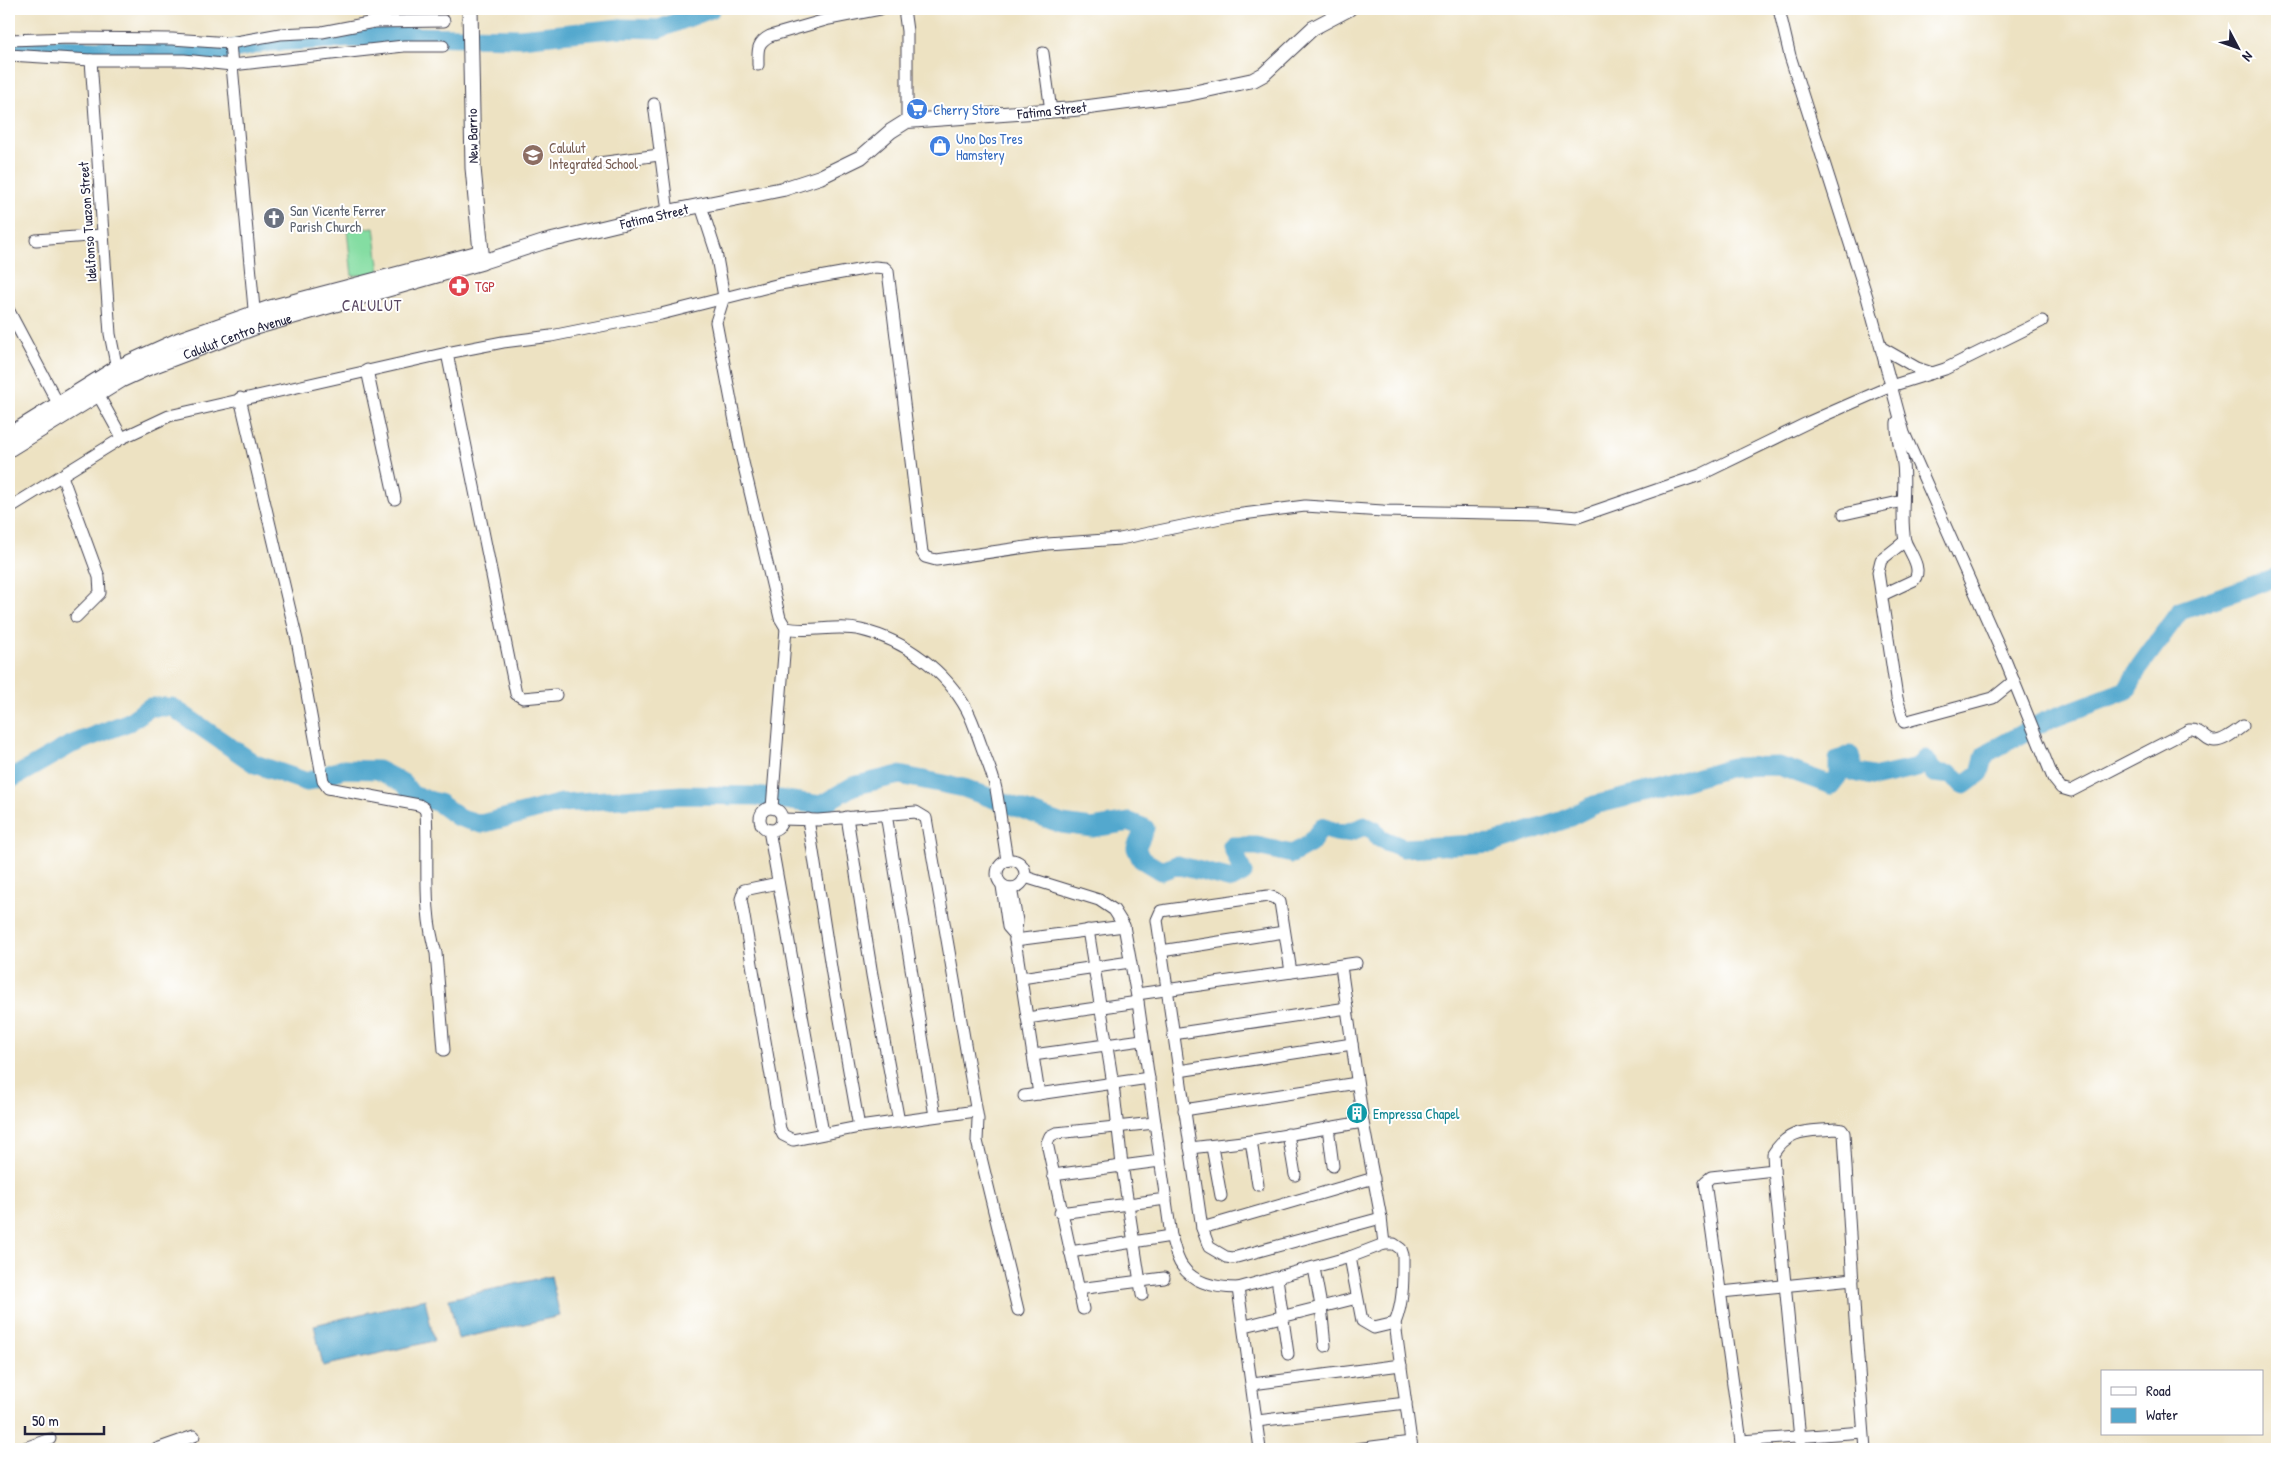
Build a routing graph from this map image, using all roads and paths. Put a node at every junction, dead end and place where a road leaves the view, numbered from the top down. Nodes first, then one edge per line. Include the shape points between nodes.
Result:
1 (470, 9) edge
2 (880, 9) edge
3 (904, 9) edge
4 (1349, 9) edge
5 (1779, 9) edge
6 (444, 21) dead end
7 (9, 40) edge
8 (231, 44) junction
9 (443, 46) dead end
10 (1043, 53) dead end
11 (9, 55) edge
12 (91, 60) junction
13 (231, 63) junction
14 (758, 65) dead end
15 (654, 104) dead end
16 (1051, 111) junction
17 (907, 121) junction
18 (660, 155) junction
19 (599, 163) dead end
20 (701, 206) junction
21 (668, 212) junction
22 (102, 235) junction
23 (36, 240) dead end
24 (482, 257) junction
25 (724, 297) junction
26 (9, 312) edge
27 (255, 320) junction
28 (2042, 321) dead end
29 (1882, 348) junction
30 (447, 353) junction
31 (367, 370) junction
32 (1932, 373) junction
33 (118, 374) junction
34 (1892, 386) junction
35 (94, 389) junction
36 (240, 398) junction
37 (61, 409) junction
38 (1898, 411) junction
39 (9, 435) edge
40 (122, 438) junction
41 (9, 449) edge
42 (62, 476) junction
43 (396, 499) dead end
44 (1903, 501) junction
45 (9, 508) edge
46 (1844, 514) dead end
47 (1906, 542) junction
48 (1882, 595) junction
49 (76, 617) dead end
50 (786, 628) junction
51 (2014, 681) junction
52 (556, 695) dead end
53 (2243, 726) dead end
54 (772, 805) junction
55 (886, 814) junction
56 (847, 817) junction
57 (782, 819) junction
58 (808, 819) junction
59 (769, 830) junction
60 (1007, 860) junction
61 (1025, 877) junction
62 (778, 883) junction
63 (1007, 887) junction
64 (1124, 926) junction
65 (1088, 930) junction
66 (1284, 932) junction
67 (1015, 937) junction
68 (1161, 951) junction
69 (1130, 962) junction
70 (1356, 963) dead end
71 (1340, 966) junction
72 (1093, 967) junction
73 (1291, 972) junction
74 (1020, 978) junction
75 (1168, 989) junction
76 (1138, 998) junction
77 (1099, 1007) junction
78 (1347, 1008) junction
79 (1027, 1018) junction
80 (1173, 1034) junction
81 (1142, 1040) junction
82 (1352, 1044) junction
83 (1106, 1045) junction
84 (444, 1050) dead end
85 (1033, 1055) junction
86 (1179, 1072) junction
87 (1149, 1078) junction
88 (1358, 1083) junction
89 (1113, 1084) junction
90 (1039, 1094) junction
91 (1024, 1096) dead end
92 (1184, 1110) junction
93 (976, 1111) junction
94 (936, 1116) junction
95 (898, 1122) junction
96 (1363, 1122) junction
97 (1155, 1123) junction
98 (859, 1127) junction
99 (1117, 1127) junction
100 (1328, 1127) junction
101 (823, 1133) junction
102 (1288, 1134) junction
103 (1251, 1141) junction
104 (1212, 1147) junction
105 (1190, 1148) junction
106 (1160, 1161) junction
107 (1122, 1165) junction
108 (1333, 1166) dead end
109 (1774, 1170) junction
110 (1053, 1175) junction
111 (1295, 1175) dead end
112 (1374, 1178) junction
113 (1258, 1185) dead end
114 (1221, 1196) dead end
115 (1166, 1199) junction
116 (1129, 1204) junction
117 (1060, 1212) junction
118 (1381, 1218) junction
119 (1202, 1228) junction
120 (1171, 1236) junction
121 (1135, 1242) junction
122 (1384, 1244) junction
123 (1070, 1252) junction
124 (1350, 1257) junction
125 (1314, 1268) junction
126 (1164, 1278) dead end
127 (1277, 1278) junction
128 (1853, 1279) junction
129 (1140, 1280) junction
130 (1787, 1286) junction
131 (1238, 1288) junction
132 (1078, 1289) junction
133 (1721, 1292) junction
134 (1142, 1295) dead end
135 (1357, 1298) junction
136 (1321, 1306) junction
137 (1082, 1308) dead end
138 (1018, 1310) dead end
139 (1283, 1316) junction
140 (1395, 1323) junction
141 (1245, 1326) junction
142 (1325, 1346) dead end
143 (1288, 1354) dead end
144 (1402, 1365) junction
145 (1252, 1384) junction
146 (1406, 1403) junction
147 (1257, 1421) junction
148 (1863, 1432) junction
149 (194, 1436) dead end
150 (1801, 1437) junction
151 (50, 1439) dead end
152 (1742, 1445) edge
153 (1411, 1446) edge
154 (22, 1449) edge
155 (157, 1449) edge
156 (1260, 1449) edge
157 (1356, 1449) edge
158 (1802, 1449) edge
159 (1865, 1449) edge

1 - 24 main road, New Barrio via 473,168
2 - 14 street via 770,36 758,47
3 - 17 street
4 - 16 street, Fatima Street via 1313,28 1264,74 1253,80 1188,94
5 - 29 street via 1790,56
6 - 8 street via 374,22
7 - 8 street via 172,39
8 - 13 street
9 - 13 street via 404,46
10 - 16 street
11 - 12 street
12 - 13 street
12 - 22 street, Idelfonso Tuazon Street
13 - 27 street
15 - 18 street
16 - 17 street, Fatima Street
17 - 20 street, Fatima Street via 861,157 820,178
18 - 19 street
18 - 21 street
20 - 21 street, Fatima Street
20 - 25 street via 716,252
21 - 24 street, Fatima Street
22 - 23 street
22 - 33 street, Idelfonso Tuazon Street
24 - 27 main road, Calulut Centro Avenue
25 - 30 street via 643,318
25 - 34 street via 823,275 875,267 888,271 922,552 931,560 1047,544 1120,539 1235,515 1305,506 1578,517 1700,475
25 - 50 street via 716,322 742,458 780,618
26 - 37 street
27 - 33 main road, Calulut Centro Avenue via 179,340
28 - 32 street
29 - 32 street via 1916,368
29 - 34 street
30 - 31 street
30 - 52 street via 516,694 523,698
31 - 36 street
31 - 43 street
32 - 34 street
33 - 35 main road, Calulut Centro Avenue
34 - 38 street
35 - 37 main road, Calulut Centro Avenue
35 - 40 street
36 - 40 street via 162,418
36 - 84 street via 298,640 322,775 328,788 424,808 429,912 436,953
37 - 39 main road, Calulut Centro Avenue
37 - 41 main road, Calulut Centro Avenue
38 - 44 street via 1896,428 1903,464
38 - 51 street via 1904,433
40 - 42 street
42 - 45 street
42 - 49 street via 99,577 100,593
44 - 46 street
44 - 47 street
47 - 48 street via 1881,560 1878,566
47 - 48 street via 1918,576
48 - 51 street via 1884,625 1904,722 1993,698
50 - 54 street
50 - 60 street via 859,629 885,637 905,646 925,661 954,690 968,711 995,787
51 - 53 street via 2053,778 2061,788 2071,791 2190,730 2202,732 2216,742
54 - 57 street
54 - 59 street via 760,819 762,826
55 - 56 street
55 - 93 street via 916,812 928,823
55 - 94 street
56 - 58 street
56 - 95 street
57 - 58 street
57 - 59 street via 780,826
58 - 98 street
59 - 62 street
60 - 61 street via 1020,863
60 - 63 street via 999,865 996,874
61 - 63 street via 1020,885
61 - 64 street via 1099,900 1114,910
62 - 101 street
62 - 101 street via 744,890 741,899 779,1120 783,1134 793,1140
63 - 67 street via 1008,927
64 - 65 street
64 - 69 street
65 - 67 street
65 - 72 street
66 - 68 street
66 - 68 street via 1280,902 1268,896 1161,911 1158,915
66 - 73 street
67 - 74 street
68 - 75 street
69 - 72 street
69 - 76 street
70 - 71 street
71 - 73 street
71 - 78 street
72 - 74 street
72 - 77 street
73 - 75 street
74 - 79 street
75 - 76 street
75 - 80 street
76 - 77 street
76 - 81 street
77 - 79 street
77 - 83 street
78 - 80 street
78 - 82 street
79 - 85 street
80 - 86 street
81 - 83 street
81 - 87 street
82 - 86 street
82 - 88 street
83 - 85 street
83 - 89 street
85 - 90 street
86 - 92 street
87 - 89 street
87 - 97 street
88 - 92 street
88 - 96 street
89 - 90 street
89 - 99 street
90 - 91 street
92 - 105 street
93 - 94 street
93 - 138 street via 977,1141
94 - 95 street
95 - 98 street
96 - 100 street
96 - 112 street
97 - 99 street
97 - 106 street
98 - 101 street
99 - 107 street
99 - 110 street via 1050,1136 1047,1143
100 - 102 street
100 - 108 street
102 - 103 street
102 - 111 street
103 - 104 street
103 - 113 street
104 - 105 street
104 - 114 street
105 - 119 street
106 - 107 street
106 - 115 street
107 - 110 street
107 - 116 street
109 - 128 street via 1773,1154 1787,1136 1842,1130
109 - 130 street
109 - 133 street via 1711,1177 1705,1182
110 - 117 street
112 - 118 street
112 - 119 street
115 - 116 street
115 - 120 street
116 - 117 street
116 - 121 street
117 - 123 street
118 - 119 street via 1233,1258 1209,1247
118 - 122 street
120 - 121 street
120 - 131 street via 1181,1265 1191,1276 1209,1285
121 - 123 street
121 - 129 street
122 - 124 street
122 - 140 street via 1394,1244 1403,1255 1403,1293
123 - 132 street
124 - 125 street
124 - 135 street
125 - 127 street
125 - 136 street
126 - 129 street
127 - 131 street
127 - 139 street
128 - 130 street
128 - 148 street
129 - 132 street
129 - 134 street
130 - 133 street
130 - 150 street
131 - 141 street
132 - 137 street
133 - 152 street
135 - 136 street
135 - 140 street via 1362,1321 1367,1326 1374,1328
136 - 139 street
136 - 142 street
139 - 141 street
139 - 143 street
140 - 144 street
141 - 145 street
144 - 145 street
144 - 146 street
145 - 147 street
146 - 147 street
146 - 153 street
147 - 156 street
148 - 150 street
148 - 159 street
149 - 155 street
150 - 152 street
150 - 158 street
151 - 154 street
153 - 157 street

